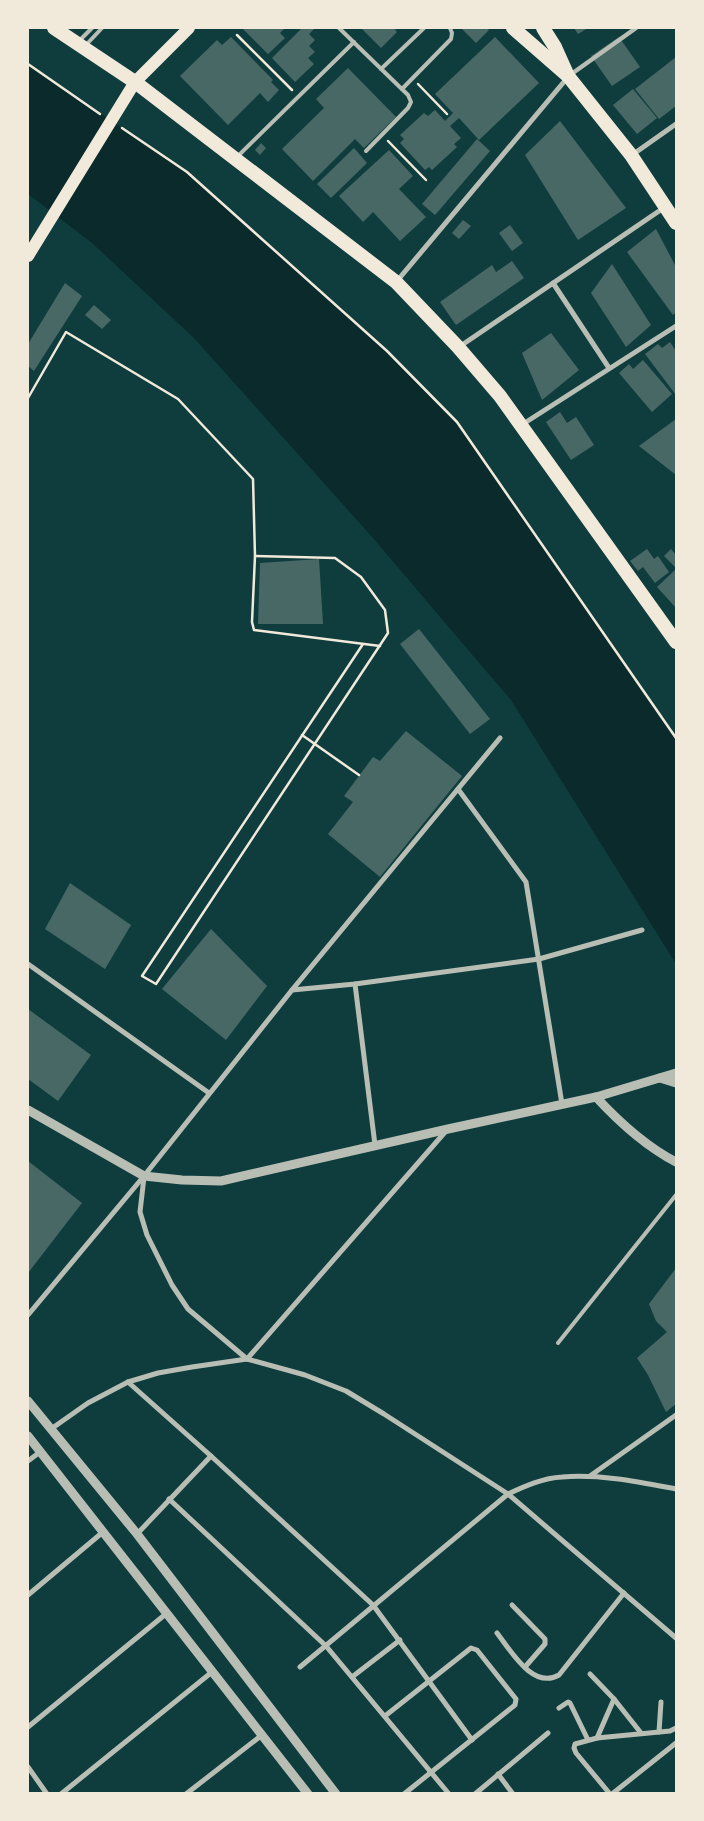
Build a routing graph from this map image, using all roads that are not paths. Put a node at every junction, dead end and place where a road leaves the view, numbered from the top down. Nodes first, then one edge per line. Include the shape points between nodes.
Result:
1 (54, 28) edge
2 (92, 28) edge
3 (102, 28) edge
4 (189, 28) edge
5 (340, 28) edge
6 (424, 28) edge
7 (450, 28) edge
8 (512, 28) edge
9 (543, 28) edge
10 (636, 28) edge
11 (354, 42) junction
12 (80, 44) junction
13 (382, 69) junction
14 (568, 76) junction
15 (135, 82) junction
16 (402, 89) junction
17 (676, 124) edge
18 (366, 151) dead end
19 (631, 155) junction
20 (235, 158) junction
21 (665, 207) junction
22 (676, 223) edge
23 (30, 251) edge
24 (396, 282) junction
25 (553, 283) junction
26 (676, 326) edge
27 (458, 347) junction
28 (609, 368) junction
29 (522, 425) junction
30 (676, 642) edge
31 (500, 738) dead end
32 (458, 789) junction
33 (642, 930) dead end
34 (539, 959) junction
35 (28, 964) edge
36 (355, 984) junction
37 (292, 990) junction
38 (676, 1073) edge
39 (659, 1078) junction
40 (676, 1083) edge
41 (209, 1093) junction
42 (596, 1097) junction
43 (562, 1104) junction
44 (28, 1110) edge
45 (448, 1129) junction
46 (374, 1145) junction
47 (676, 1162) edge
48 (144, 1176) junction
49 (676, 1195) edge
50 (28, 1316) edge
51 (558, 1343) dead end
52 (247, 1359) junction
53 (128, 1382) junction
54 (28, 1401) edge
55 (676, 1414) edge
56 (50, 1429) junction
57 (28, 1436) edge
58 (40, 1452) junction
59 (212, 1456) junction
60 (28, 1461) edge
61 (590, 1476) junction
62 (676, 1489) edge
63 (508, 1494) junction
64 (169, 1499) junction
65 (103, 1532) junction
66 (137, 1534) junction
67 (624, 1593) junction
68 (28, 1595) edge
69 (373, 1605) junction
70 (512, 1605) dead end
71 (167, 1613) junction
72 (496, 1633) dead end
73 (676, 1638) edge
74 (400, 1640) junction
75 (326, 1646) junction
76 (300, 1667) dead end
77 (525, 1667) junction
78 (212, 1672) junction
79 (590, 1674) dead end
80 (352, 1678) junction
81 (429, 1681) junction
82 (614, 1699) junction
83 (661, 1702) dead end
84 (559, 1708) dead end
85 (385, 1716) junction
86 (28, 1727) edge
87 (676, 1728) edge
88 (659, 1732) junction
89 (548, 1733) dead end
90 (641, 1733) junction
91 (262, 1735) junction
92 (597, 1738) junction
93 (472, 1740) junction
94 (588, 1740) junction
95 (676, 1743) edge
96 (28, 1767) edge
97 (430, 1772) junction
98 (498, 1774) junction
99 (307, 1793) edge
100 (47, 1794) edge
101 (61, 1794) edge
102 (186, 1794) edge
103 (336, 1794) edge
104 (404, 1794) edge
105 (449, 1794) edge
106 (475, 1794) edge
107 (513, 1794) edge
108 (611, 1794) edge

1 - 12 highway
2 - 12 lane
3 - 12 lane
4 - 15 main road
5 - 11 lane
6 - 13 lane
7 - 16 lane via 451,39
8 - 14 highway
9 - 14 highway
10 - 14 street
11 - 13 lane
11 - 20 lane
12 - 15 highway
13 - 16 lane
14 - 19 highway
14 - 24 street
15 - 20 highway
15 - 23 main road via 111,114
16 - 18 lane via 410,98 410,105
17 - 19 street
19 - 21 highway
20 - 24 highway
21 - 22 highway
21 - 25 street
24 - 27 highway
25 - 27 street
25 - 28 street
26 - 28 street
27 - 29 highway
28 - 29 street
29 - 30 highway
31 - 32 street
32 - 34 street via 526,882
32 - 37 street
33 - 34 street
34 - 36 street
34 - 43 street
35 - 41 street
36 - 37 street
36 - 46 street
37 - 41 street
38 - 39 street
39 - 40 street
39 - 42 street
41 - 48 street
42 - 43 street
42 - 47 street via 632,1133
43 - 45 street
44 - 48 street
45 - 46 street
45 - 52 street
46 - 48 street via 221,1181
48 - 50 street
48 - 52 street via 140,1212 147,1235 172,1285 188,1309
49 - 51 lane
52 - 53 street via 192,1366
52 - 63 street via 305,1375 346,1391
53 - 56 street via 88,1403
53 - 59 street
54 - 56 street
55 - 61 street
56 - 66 street
57 - 58 street
58 - 60 street
58 - 65 street
59 - 64 street
59 - 69 street
61 - 62 street
61 - 63 street via 561,1477 533,1483
63 - 67 street
63 - 69 street
64 - 66 street
64 - 75 street
65 - 68 street
65 - 71 street
66 - 103 street
67 - 73 street
67 - 77 street via 559,1675 542,1679
69 - 74 street
69 - 75 street
70 - 77 street via 546,1639
71 - 78 street
71 - 86 street
72 - 77 street
74 - 80 street
74 - 81 street
75 - 76 street
75 - 80 street
78 - 91 street
78 - 101 street
79 - 82 street
80 - 85 street
81 - 85 street
81 - 93 street
81 - 93 street via 473,1648 515,1697 515,1705
82 - 90 street
82 - 92 street
83 - 88 street
84 - 94 street via 570,1703
85 - 97 street
87 - 88 street
88 - 90 street
89 - 98 street
90 - 92 street
91 - 99 street
91 - 102 street
92 - 94 street
93 - 97 street
94 - 108 street via 575,1744 574,1750
95 - 108 street
96 - 100 street
97 - 104 street
97 - 105 street
98 - 106 street
98 - 107 street

